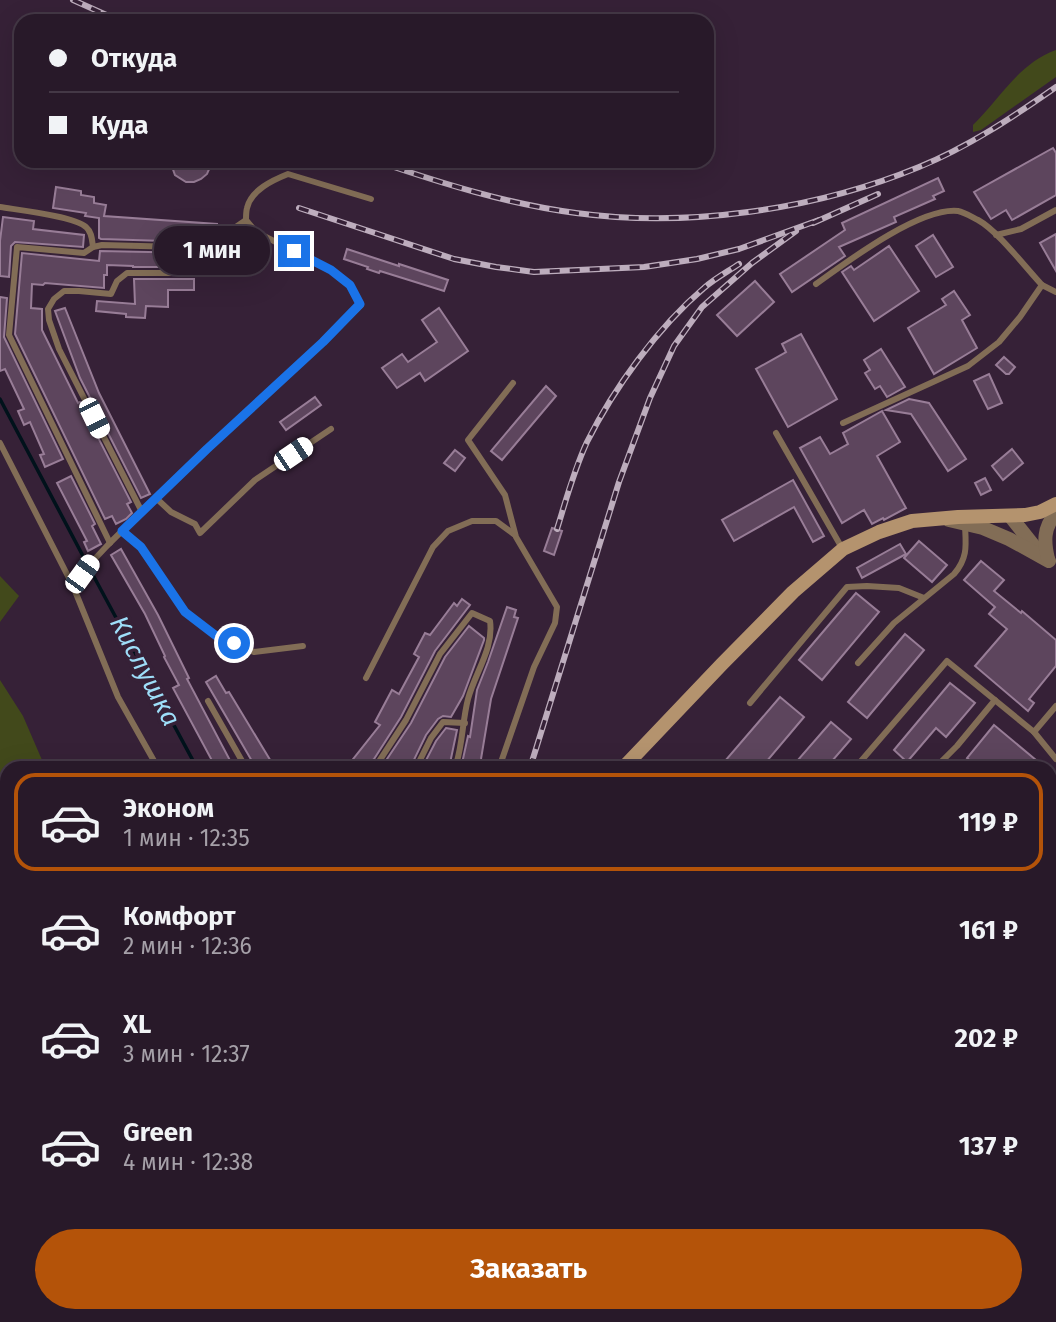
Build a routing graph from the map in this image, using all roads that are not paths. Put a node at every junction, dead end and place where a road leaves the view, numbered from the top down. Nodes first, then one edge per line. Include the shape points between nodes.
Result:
1 (371, 199) dead end
2 (0, 207) edge
3 (1056, 210) edge
4 (246, 220) junction
5 (996, 235) junction
6 (93, 247) junction
7 (218, 248) junction
8 (816, 284) dead end
9 (1042, 285) junction
10 (1056, 292) edge
11 (513, 383) dead end
12 (843, 423) dead end
13 (331, 429) dead end
14 (776, 433) dead end
15 (0, 443) edge
16 (156, 498) junction
17 (1056, 504) edge
18 (142, 512) junction
19 (1056, 513) edge
20 (1010, 516) junction
21 (944, 518) junction
22 (965, 524) junction
23 (122, 531) junction
24 (516, 537) junction
25 (110, 543) junction
26 (843, 549) junction
27 (1052, 564) edge
28 (73, 586) junction
29 (924, 598) junction
30 (303, 646) dead end
31 (858, 663) dead end
32 (366, 678) dead end
33 (995, 700) junction
34 (208, 701) dead end
35 (750, 703) dead end
36 (1056, 706) edge
37 (465, 723) junction
38 (1034, 732) junction
39 (1056, 759) edge
40 (154, 761) edge
41 (242, 761) edge
42 (379, 761) edge
43 (420, 761) edge
44 (458, 761) edge
45 (501, 761) edge
46 (630, 761) edge
47 (861, 761) edge
48 (942, 761) edge

1 - 4 lane via 288,174 257,192 247,206
2 - 6 lane via 85,226
3 - 5 lane via 1021,229
4 - 7 lane via 230,231
4 - 16 lane via 256,232 331,270 350,285 360,304
5 - 8 lane via 960,211 933,213 873,244
5 - 9 lane
6 - 7 lane
6 - 25 lane via 84,253 18,247 9,335
7 - 18 lane via 199,272 127,273 111,295 64,291 48,309 60,349
9 - 10 lane
9 - 12 lane via 999,342 968,366
11 - 24 lane via 468,440 505,495
13 - 16 lane via 255,480 200,533 195,524
14 - 26 lane
15 - 28 lane
16 - 18 lane
17 - 20 main road via 1040,512
18 - 23 lane
19 - 27 street via 1044,544
20 - 21 main road
20 - 27 street
21 - 22 street
21 - 26 main road via 895,526
22 - 27 street via 1009,538
22 - 29 lane via 965,560
23 - 25 lane
23 - 30 lane via 141,547 185,612 215,635 254,652
24 - 32 lane via 496,521 472,521 448,531 433,547
24 - 45 lane via 556,607 555,623 534,667
25 - 28 lane
26 - 46 main road via 793,592
28 - 40 lane via 118,696
29 - 31 lane
29 - 35 lane via 899,588 847,587
33 - 38 lane
33 - 47 lane via 947,661
33 - 48 lane
34 - 41 lane
36 - 38 lane
37 - 42 lane via 468,699 492,634 490,621 472,613 440,653
37 - 43 lane via 443,722
37 - 44 lane
38 - 39 lane

